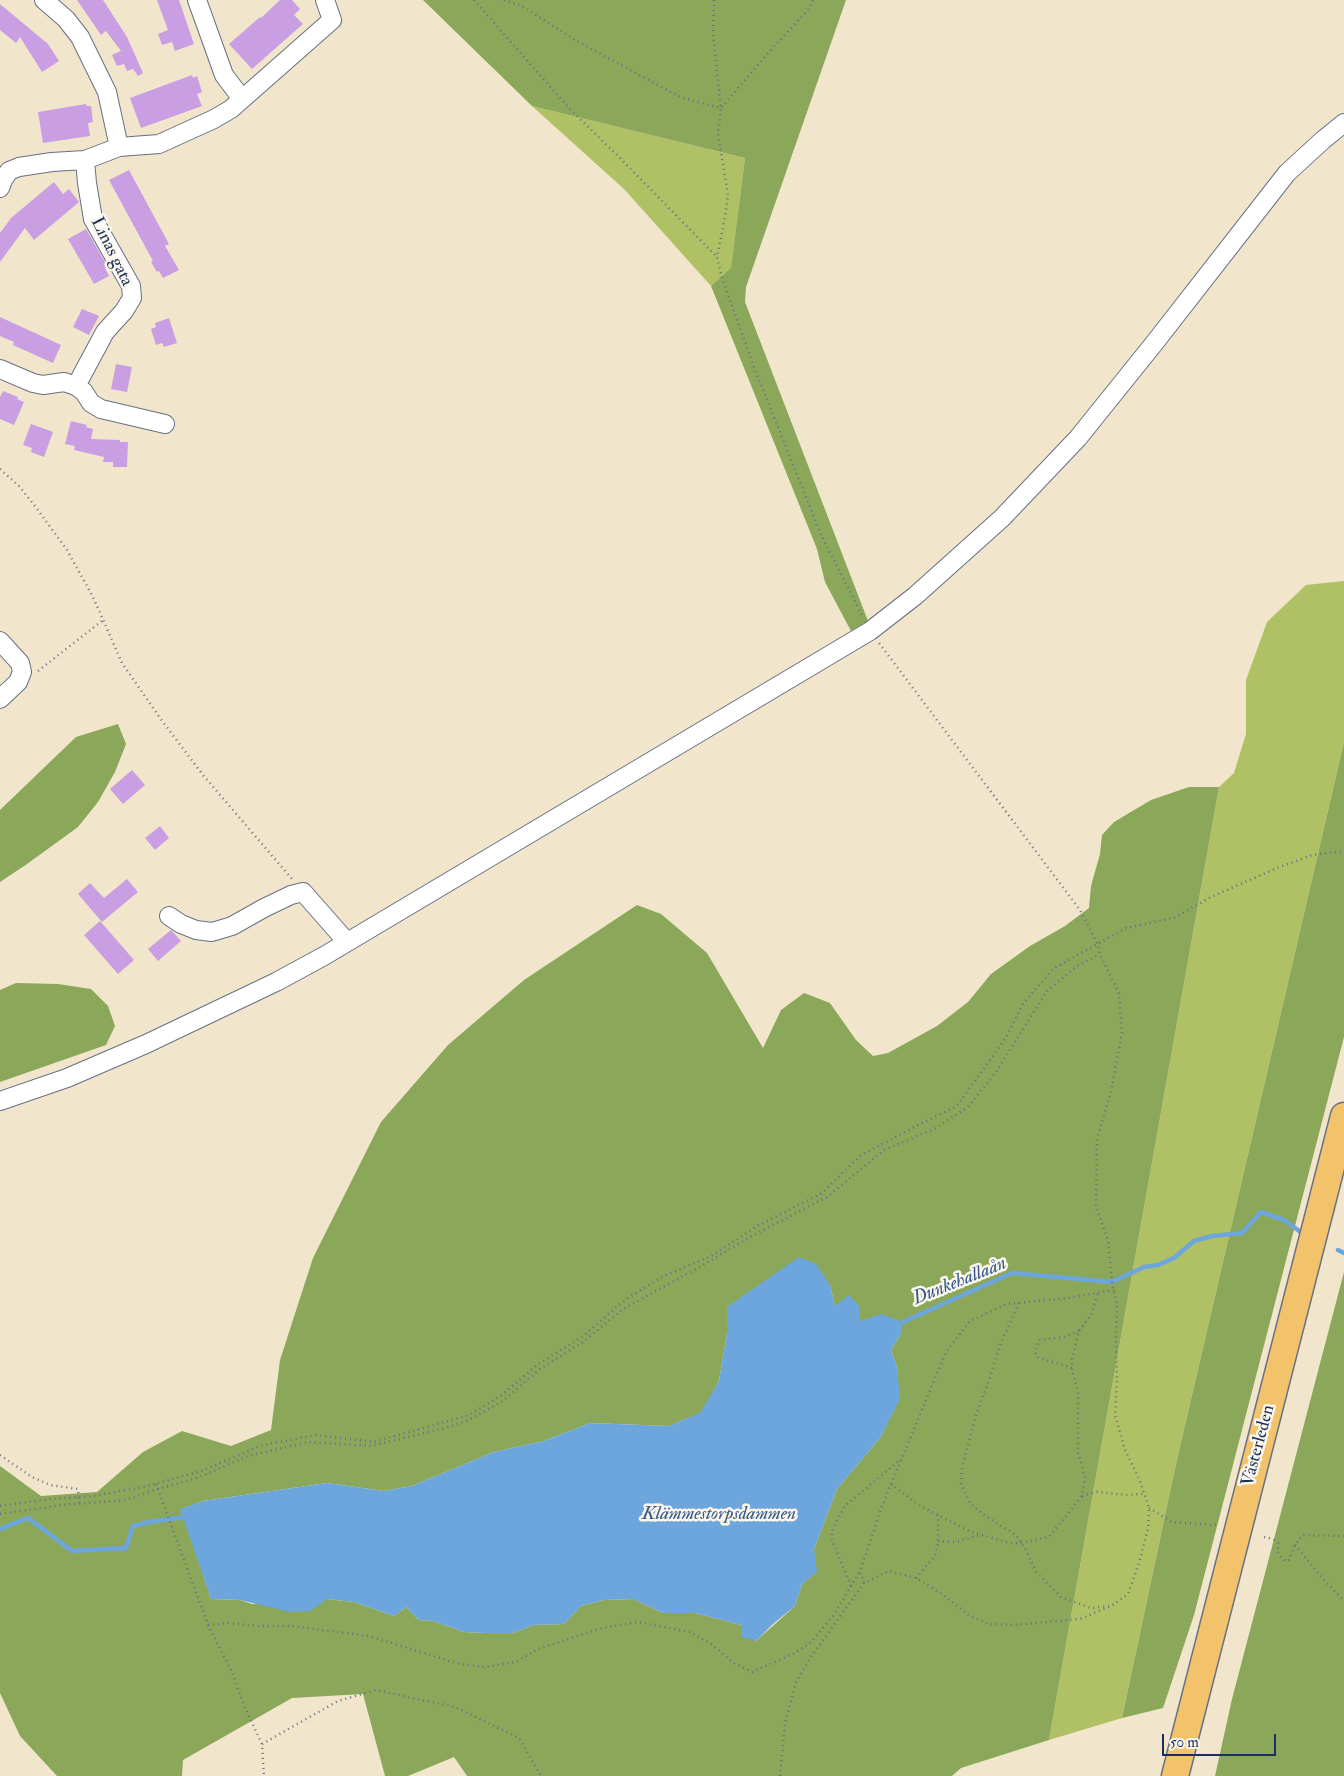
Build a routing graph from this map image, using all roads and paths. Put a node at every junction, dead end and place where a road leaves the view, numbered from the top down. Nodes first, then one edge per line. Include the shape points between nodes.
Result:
1 (44, 0) edge
2 (197, 0) edge
3 (325, 0) edge
4 (474, 0) edge
5 (504, 0) edge
6 (714, 0) edge
7 (813, 0) edge
8 (242, 99) junction
9 (721, 108) junction
10 (1344, 123) edge
11 (119, 147) junction
12 (85, 160) junction
13 (1, 181) edge
14 (717, 257) junction
15 (0, 369) edge
16 (76, 386) junction
17 (165, 424) dead end
18 (0, 469) edge
19 (103, 620) junction
20 (870, 631) junction
21 (0, 641) edge
22 (22, 672) junction
23 (0, 699) edge
24 (1344, 852) edge
25 (303, 892) junction
26 (169, 916) dead end
27 (347, 942) junction
28 (1097, 943) junction
29 (1100, 954) junction
30 (0, 1101) edge
31 (1344, 1116) edge
32 (1344, 1162) edge
33 (1114, 1290) junction
34 (1098, 1293) junction
35 (1019, 1303) junction
36 (1079, 1331) junction
37 (1072, 1368) junction
38 (0, 1455) edge
39 (902, 1458) junction
40 (156, 1484) junction
41 (891, 1484) junction
42 (158, 1489) junction
43 (1144, 1494) junction
44 (1082, 1496) junction
45 (78, 1498) junction
46 (79, 1504) junction
47 (0, 1506) edge
48 (1149, 1508) junction
49 (0, 1514) edge
50 (938, 1515) junction
51 (1222, 1526) dead end
52 (982, 1535) junction
53 (1344, 1536) edge
54 (1264, 1537) dead end
55 (938, 1541) junction
56 (1021, 1543) junction
57 (1294, 1545) junction
58 (860, 1571) junction
59 (916, 1578) junction
60 (864, 1583) junction
61 (851, 1586) junction
62 (1344, 1602) edge
63 (1113, 1605) junction
64 (837, 1609) junction
65 (845, 1612) junction
66 (208, 1625) junction
67 (262, 1744) junction
68 (264, 1776) edge
69 (541, 1776) edge
70 (780, 1776) edge
71 (1175, 1776) edge
72 (1187, 1776) edge

1 - 11 street via 80,36 107,92
2 - 8 street via 224,75
3 - 8 street via 332,20
4 - 14 path via 568,107
5 - 9 path via 522,6 575,40 682,98
6 - 9 path via 713,34
7 - 9 path via 809,9
8 - 11 street via 214,119 159,144
9 - 14 path via 718,134 728,194
10 - 20 street via 1287,173 1078,438 1002,518 915,596
11 - 12 street
12 - 13 street via 19,167
12 - 16 street, Linas gata via 93,219 131,286 132,298 105,332
14 - 20 path via 754,367 821,535
15 - 16 street via 33,383 64,382
16 - 17 street via 101,409
18 - 19 path via 24,493 67,550
19 - 22 path via 40,671
19 - 25 path via 122,663 166,725 203,775
20 - 27 street
20 - 28 path via 1080,910
21 - 22 street via 20,663
22 - 23 street via 18,682
24 - 28 path via 1312,855 1211,897 1174,918 1126,928
25 - 26 street via 232,926 212,932 196,930
25 - 27 street
27 - 30 street via 276,982 146,1044 67,1078
28 - 29 path
28 - 40 path via 1053,969 1023,1004 1005,1039 957,1106 860,1156 822,1193 757,1226 713,1255 662,1277 625,1300 582,1336 477,1410 460,1418 374,1442 316,1435 263,1445 201,1471
29 - 33 path via 1119,994 1122,1033 1098,1139 1096,1207 1108,1240
29 - 42 path via 1077,966 1047,991 996,1072 968,1107 936,1128 884,1150 827,1197 624,1309 583,1342 540,1369 504,1400 469,1420 371,1446 309,1442 248,1456 197,1478
31 - 71 highway, Västerleden
32 - 72 highway, Västerleden
33 - 34 path
33 - 43 path via 1118,1321 1116,1415 1125,1450
34 - 35 path
34 - 36 path via 1092,1315
35 - 39 path via 1008,1304 970,1321 946,1352
35 - 56 path via 1000,1345 975,1418 961,1484 970,1503 1016,1535
36 - 37 path
36 - 37 path via 1064,1337 1039,1340 1036,1346 1037,1357
37 - 44 path via 1078,1393 1078,1452 1085,1477
38 - 45 path via 50,1486 78,1489
39 - 41 path
39 - 61 path via 844,1506 833,1528 831,1538
40 - 42 path
40 - 45 path
41 - 50 path
41 - 58 path
42 - 46 path via 125,1500
42 - 66 path
43 - 44 path via 1097,1492
43 - 48 path
44 - 56 path via 1048,1537
45 - 46 path
45 - 47 path
46 - 49 path
48 - 51 path via 1172,1522
48 - 63 path via 1148,1528 1128,1594
50 - 52 path
50 - 55 path
52 - 55 path via 955,1542
52 - 56 path
53 - 57 path via 1303,1535
54 - 57 path via 1278,1543 1278,1554 1285,1560 1289,1560
55 - 59 path via 935,1556
56 - 63 path via 1036,1572 1061,1597 1091,1608
57 - 62 path
58 - 60 path
58 - 61 path
59 - 60 path via 889,1572
59 - 63 path via 970,1616 989,1624 1014,1626 1080,1619
60 - 65 path
61 - 64 path
64 - 65 path
64 - 66 path via 811,1642 795,1654 752,1672 690,1632 638,1622 602,1628 538,1649 516,1662 484,1667 456,1663 369,1636 291,1626 229,1622
65 - 70 path via 796,1682 785,1724
66 - 67 path
67 - 68 path
67 - 69 path via 338,1701 376,1690 455,1707 519,1738

